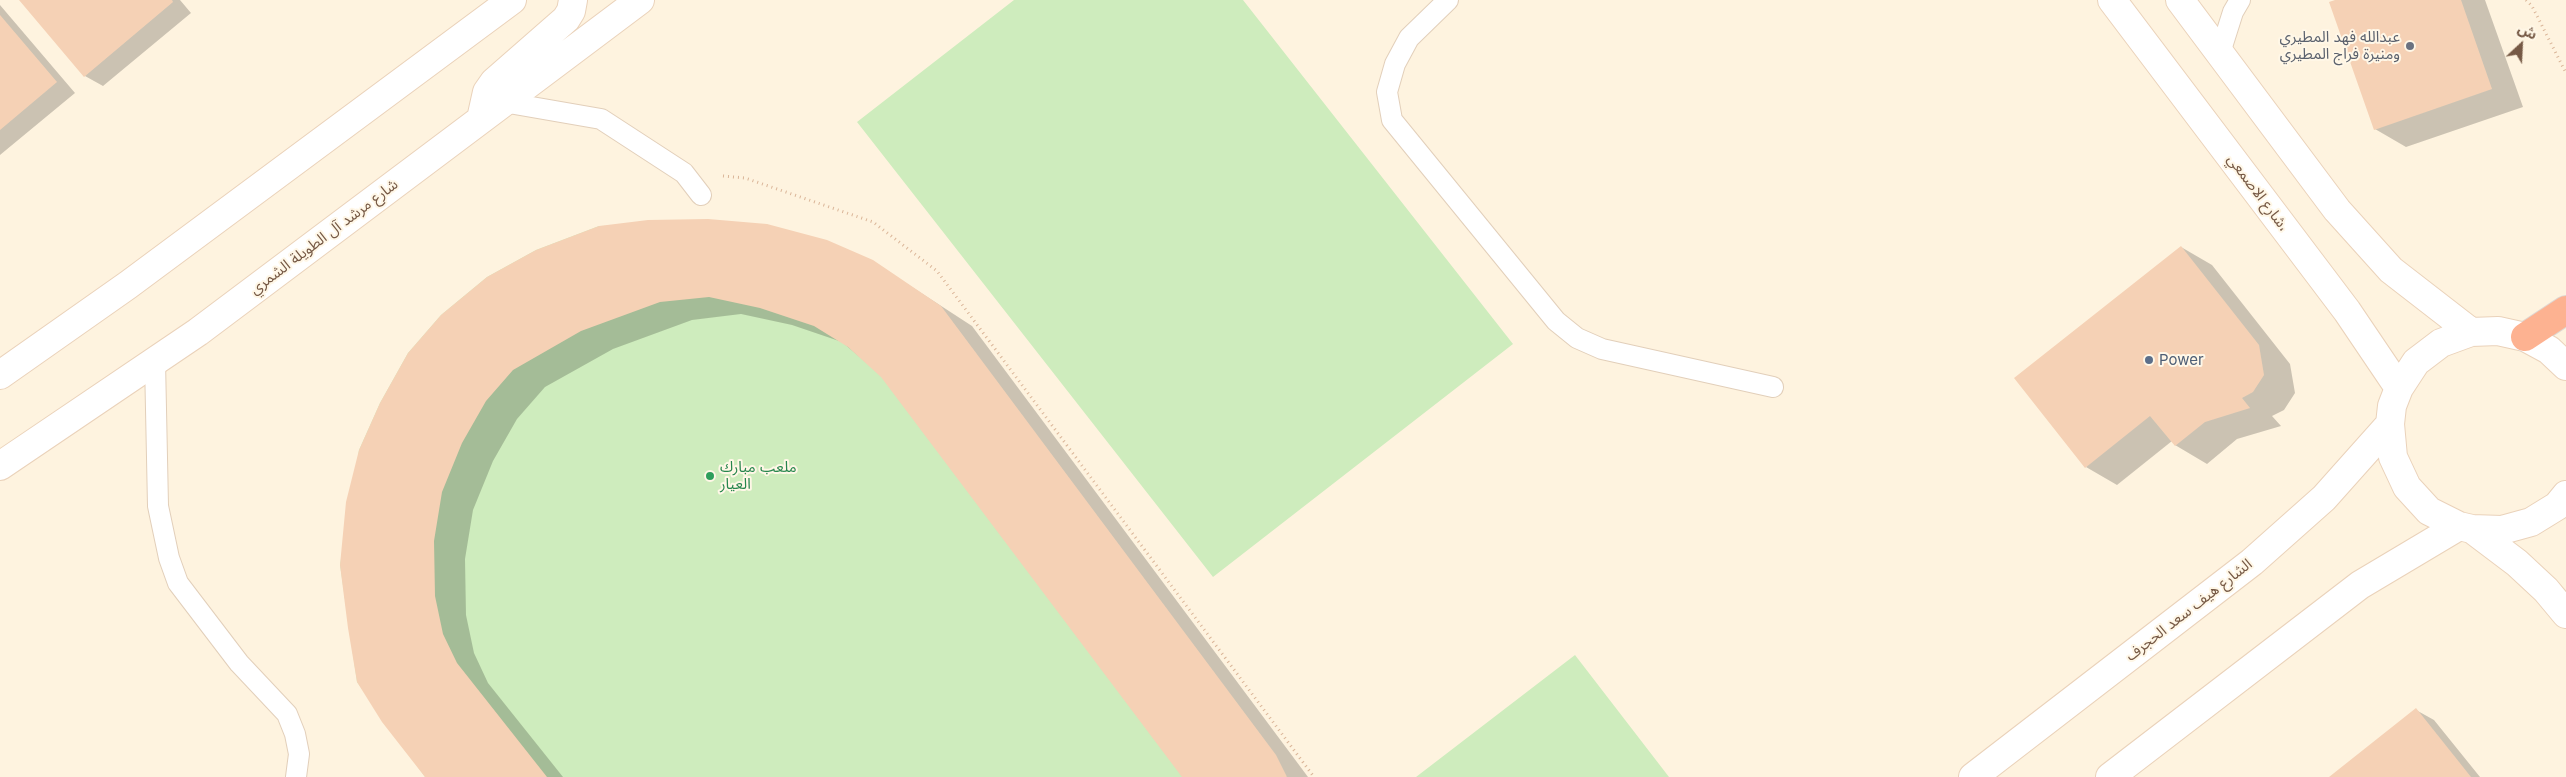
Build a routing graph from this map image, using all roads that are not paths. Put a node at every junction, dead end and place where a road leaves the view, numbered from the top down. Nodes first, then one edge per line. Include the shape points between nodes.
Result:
1 (512, 0) edge
2 (573, 0) edge
3 (640, 0) edge
4 (1448, 0) edge
5 (2112, 0) edge
6 (2180, 0) edge
7 (2240, 0) edge
8 (2220, 53) junction
9 (503, 102) junction
10 (481, 118) junction
11 (701, 195) dead end
12 (2566, 310) edge
13 (2471, 332) junction
14 (2525, 337) junction
15 (155, 361) junction
16 (2566, 366) edge
17 (0, 375) edge
18 (1773, 387) dead end
19 (2399, 388) junction
20 (2390, 424) junction
21 (0, 466) edge
22 (2566, 495) edge
23 (2466, 528) junction
24 (2566, 614) edge
25 (302, 775) edge
26 (1973, 777) edge
27 (2110, 777) edge

1 - 17 street via 128,285
2 - 10 street via 566,19 494,82 487,92
3 - 9 street, شارع مرشد آل الطويلة الشمري
4 - 18 lane via 1409,38 1395,64 1387,92 1392,120 1556,321 1577,338 1602,349
5 - 19 street, شارع الاصمعي، via 2347,312
6 - 8 street
7 - 8 lane
8 - 13 street via 2337,210 2391,270
9 - 10 street, شارع مرشد آل الطويلة الشمري
9 - 11 lane via 601,119 684,174
10 - 15 street, شارع مرشد آل الطويلة الشمري
12 - 14 highway
13 - 14 street via 2498,331
13 - 19 street via 2441,343 2416,362
14 - 16 street via 2549,350
15 - 21 street, شارع مرشد آل الطويلة الشمري
15 - 25 lane via 157,490 161,531 169,558 184,591 239,663 287,714 295,734
19 - 20 street
20 - 23 street via 2393,457 2407,487 2429,511
20 - 26 street, الشارع هيف سعد الحجرف via 2324,498 2252,562
22 - 23 street via 2556,506 2531,522 2502,530
23 - 24 street via 2517,563
23 - 27 street via 2360,585

